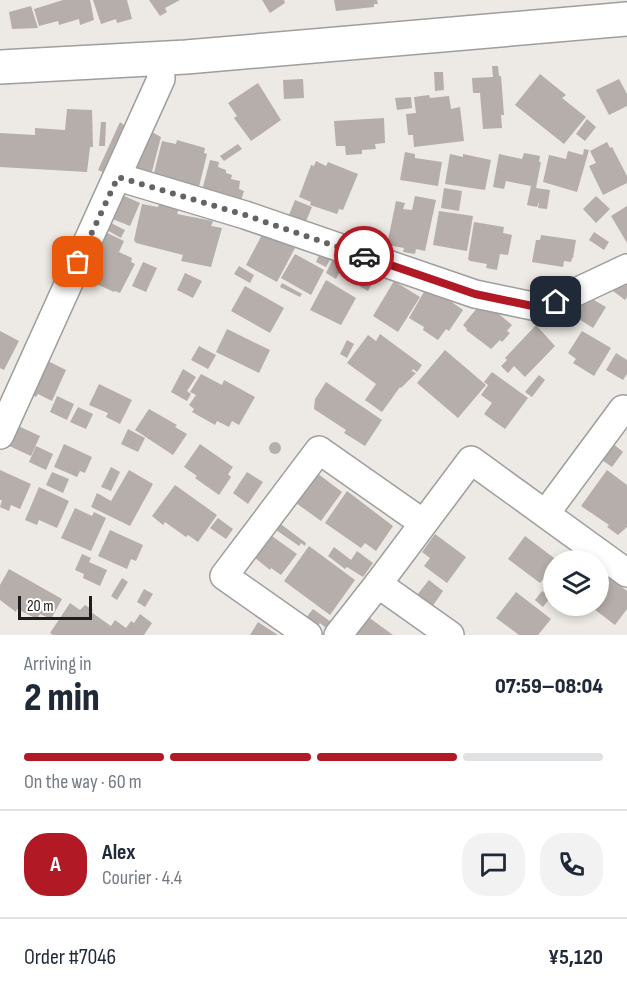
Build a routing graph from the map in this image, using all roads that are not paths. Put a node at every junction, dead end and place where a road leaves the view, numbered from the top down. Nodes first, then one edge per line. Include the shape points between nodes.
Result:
1 (627, 19) edge
2 (160, 58) junction
3 (0, 67) edge
4 (118, 177) junction
5 (627, 268) edge
6 (626, 408) edge
7 (0, 435) edge
8 (546, 513) junction
9 (423, 524) junction
10 (627, 573) edge
11 (378, 584) junction
12 (308, 635) edge
13 (338, 635) edge
14 (450, 635) edge

1 - 2 street
2 - 3 street
2 - 4 street via 161,79
4 - 5 street via 245,215 475,294 542,308
4 - 7 street
6 - 8 street
8 - 9 street via 471,460
8 - 10 street
9 - 11 street
9 - 12 street via 319,450 224,576
11 - 13 street
11 - 14 street

